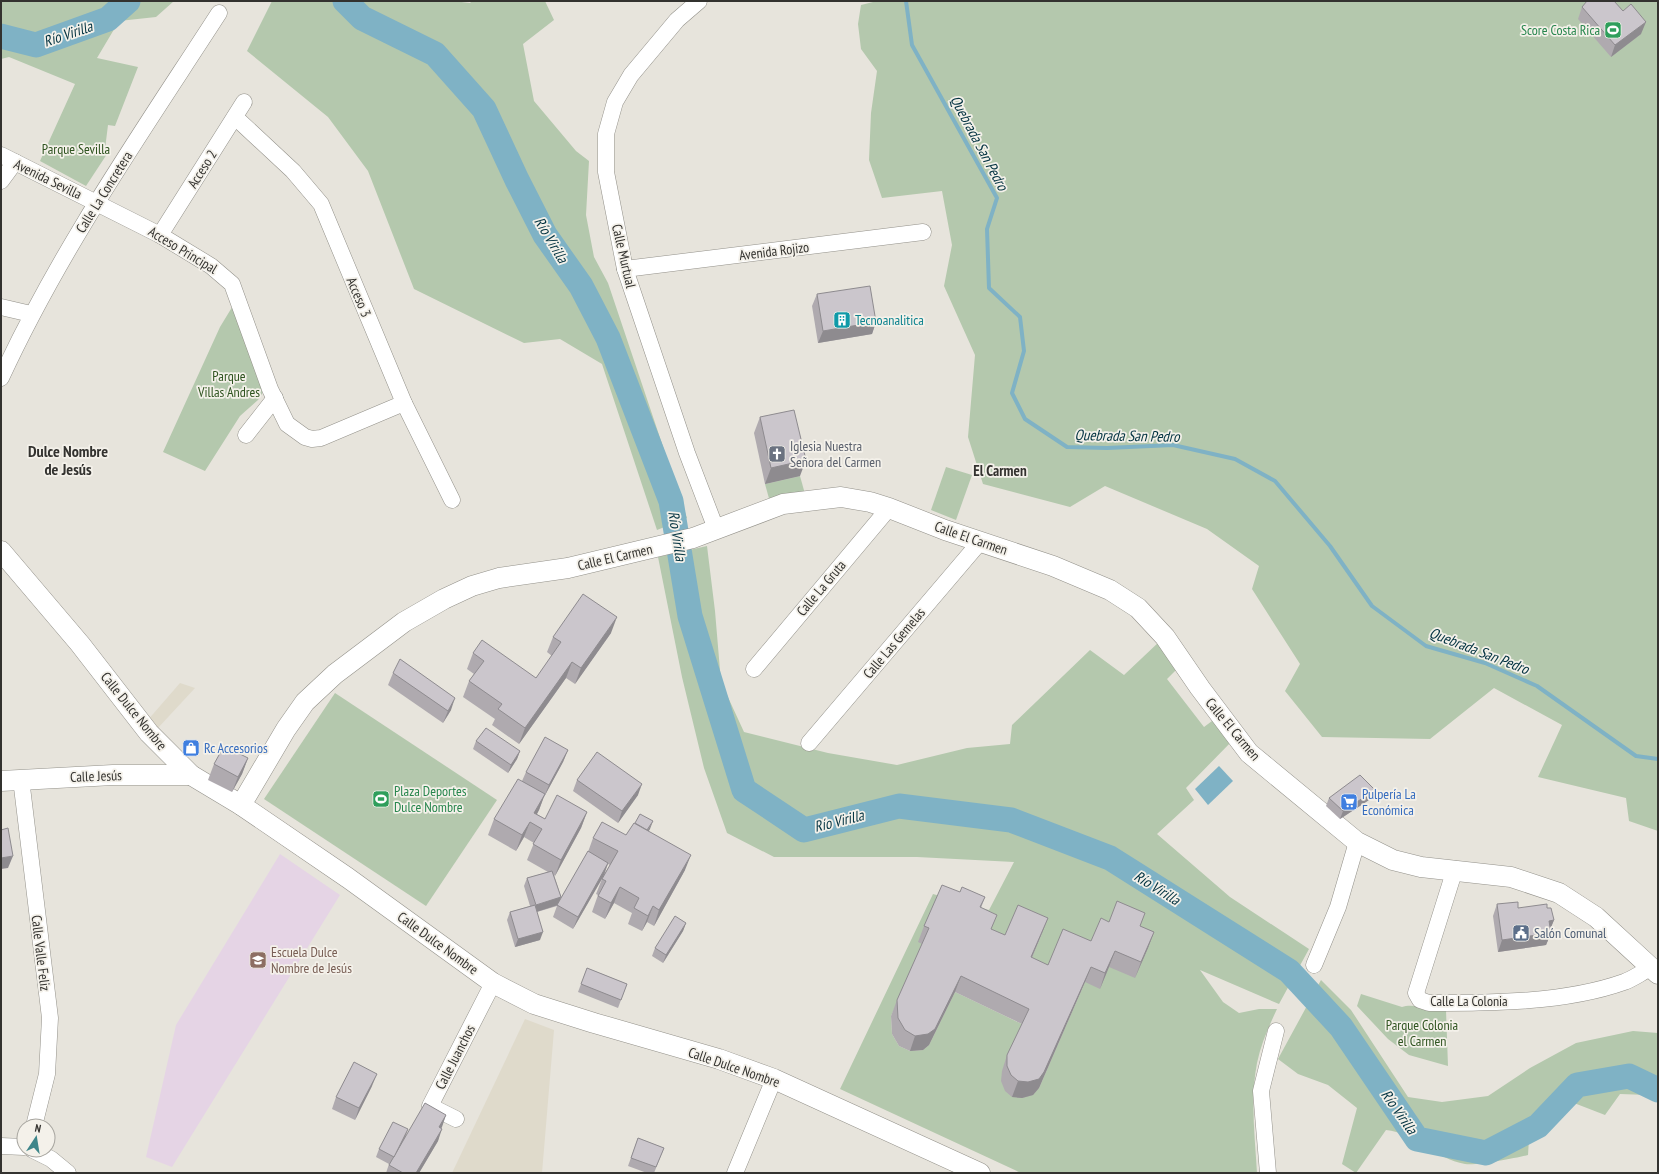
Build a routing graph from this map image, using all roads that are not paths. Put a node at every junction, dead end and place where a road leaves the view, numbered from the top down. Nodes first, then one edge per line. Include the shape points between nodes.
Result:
1 (699, 1) edge
2 (219, 13) dead end
3 (244, 102) dead end
4 (235, 117) junction
5 (8, 159) edge
6 (1, 182) edge
7 (96, 202) junction
8 (923, 232) dead end
9 (160, 236) junction
10 (625, 269) junction
11 (1, 307) edge
12 (31, 314) junction
13 (1, 378) edge
14 (275, 398) junction
15 (404, 403) junction
16 (246, 435) dead end
17 (452, 500) dead end
18 (889, 508) junction
19 (716, 529) junction
20 (980, 542) junction
21 (1, 551) edge
22 (754, 669) dead end
23 (809, 743) dead end
24 (191, 775) junction
25 (21, 779) junction
26 (1, 781) edge
27 (241, 805) junction
28 (1357, 842) junction
29 (1455, 869) junction
30 (1314, 965) dead end
31 (1655, 971) edge
32 (493, 983) junction
33 (1276, 1031) dead end
34 (774, 1079) junction
35 (36, 1118) edge
36 (456, 1119) dead end
37 (1, 1146) edge
38 (16, 1147) edge
39 (49, 1158) edge
40 (68, 1173) edge
41 (735, 1173) edge
42 (980, 1173) edge
43 (1268, 1173) edge

1 - 10 street, Calle Murtual via 677,20 631,75 615,102 606,134 606,172
2 - 7 street, Calle La Concretera
3 - 4 street, Acceso 2
4 - 9 street, Acceso 2
4 - 15 street, Acceso 3 via 294,171 321,204
5 - 6 street
5 - 7 street, Avenida Sevilla
7 - 9 street, Acceso Principal
7 - 12 street, Calle La Concretera
8 - 10 street, Avenida Rojizo
9 - 14 street, Acceso Principal via 211,266 232,284
10 - 19 street, Calle Murtual via 686,453
11 - 12 street
12 - 13 street, Calle La Concretera
14 - 15 street, Acceso Principal via 287,424 296,432 312,439 322,438
14 - 16 street
15 - 17 street, Acceso 3
18 - 19 street, Calle El Carmen via 841,497 819,498 783,504
18 - 20 street, Calle El Carmen
18 - 22 street, Calle La Gruta
19 - 27 street, Calle El Carmen via 693,538 568,568 499,578 472,586 404,622 335,674 305,702
20 - 23 street, Calle Las Gemelas
20 - 28 street, Calle El Carmen via 1053,566 1110,590 1138,608 1165,637 1249,753
21 - 24 street, Calle Dulce Nombre via 80,644 149,733
24 - 25 street, Calle Jesús
24 - 27 street, Calle Dulce Nombre
25 - 26 street, Calle Jesús
25 - 35 street, Calle Valle Feliz via 50,1018 47,1074
27 - 32 street, Calle Dulce Nombre via 348,878
28 - 29 street, Calle El Carmen via 1392,860
28 - 30 street via 1338,907
29 - 31 street, Calle El Carmen via 1511,877 1559,893 1596,917
29 - 31 street, Calle La Colonia via 1416,993 1420,1000 1429,1003 1523,1001 1574,994 1624,982
32 - 34 street, Calle Dulce Nombre via 534,1004 719,1059
32 - 36 street, Calle Juanchos via 430,1106
33 - 43 street via 1261,1091
34 - 41 street
34 - 42 street, Calle Dulce Nombre
37 - 38 street
39 - 40 street

